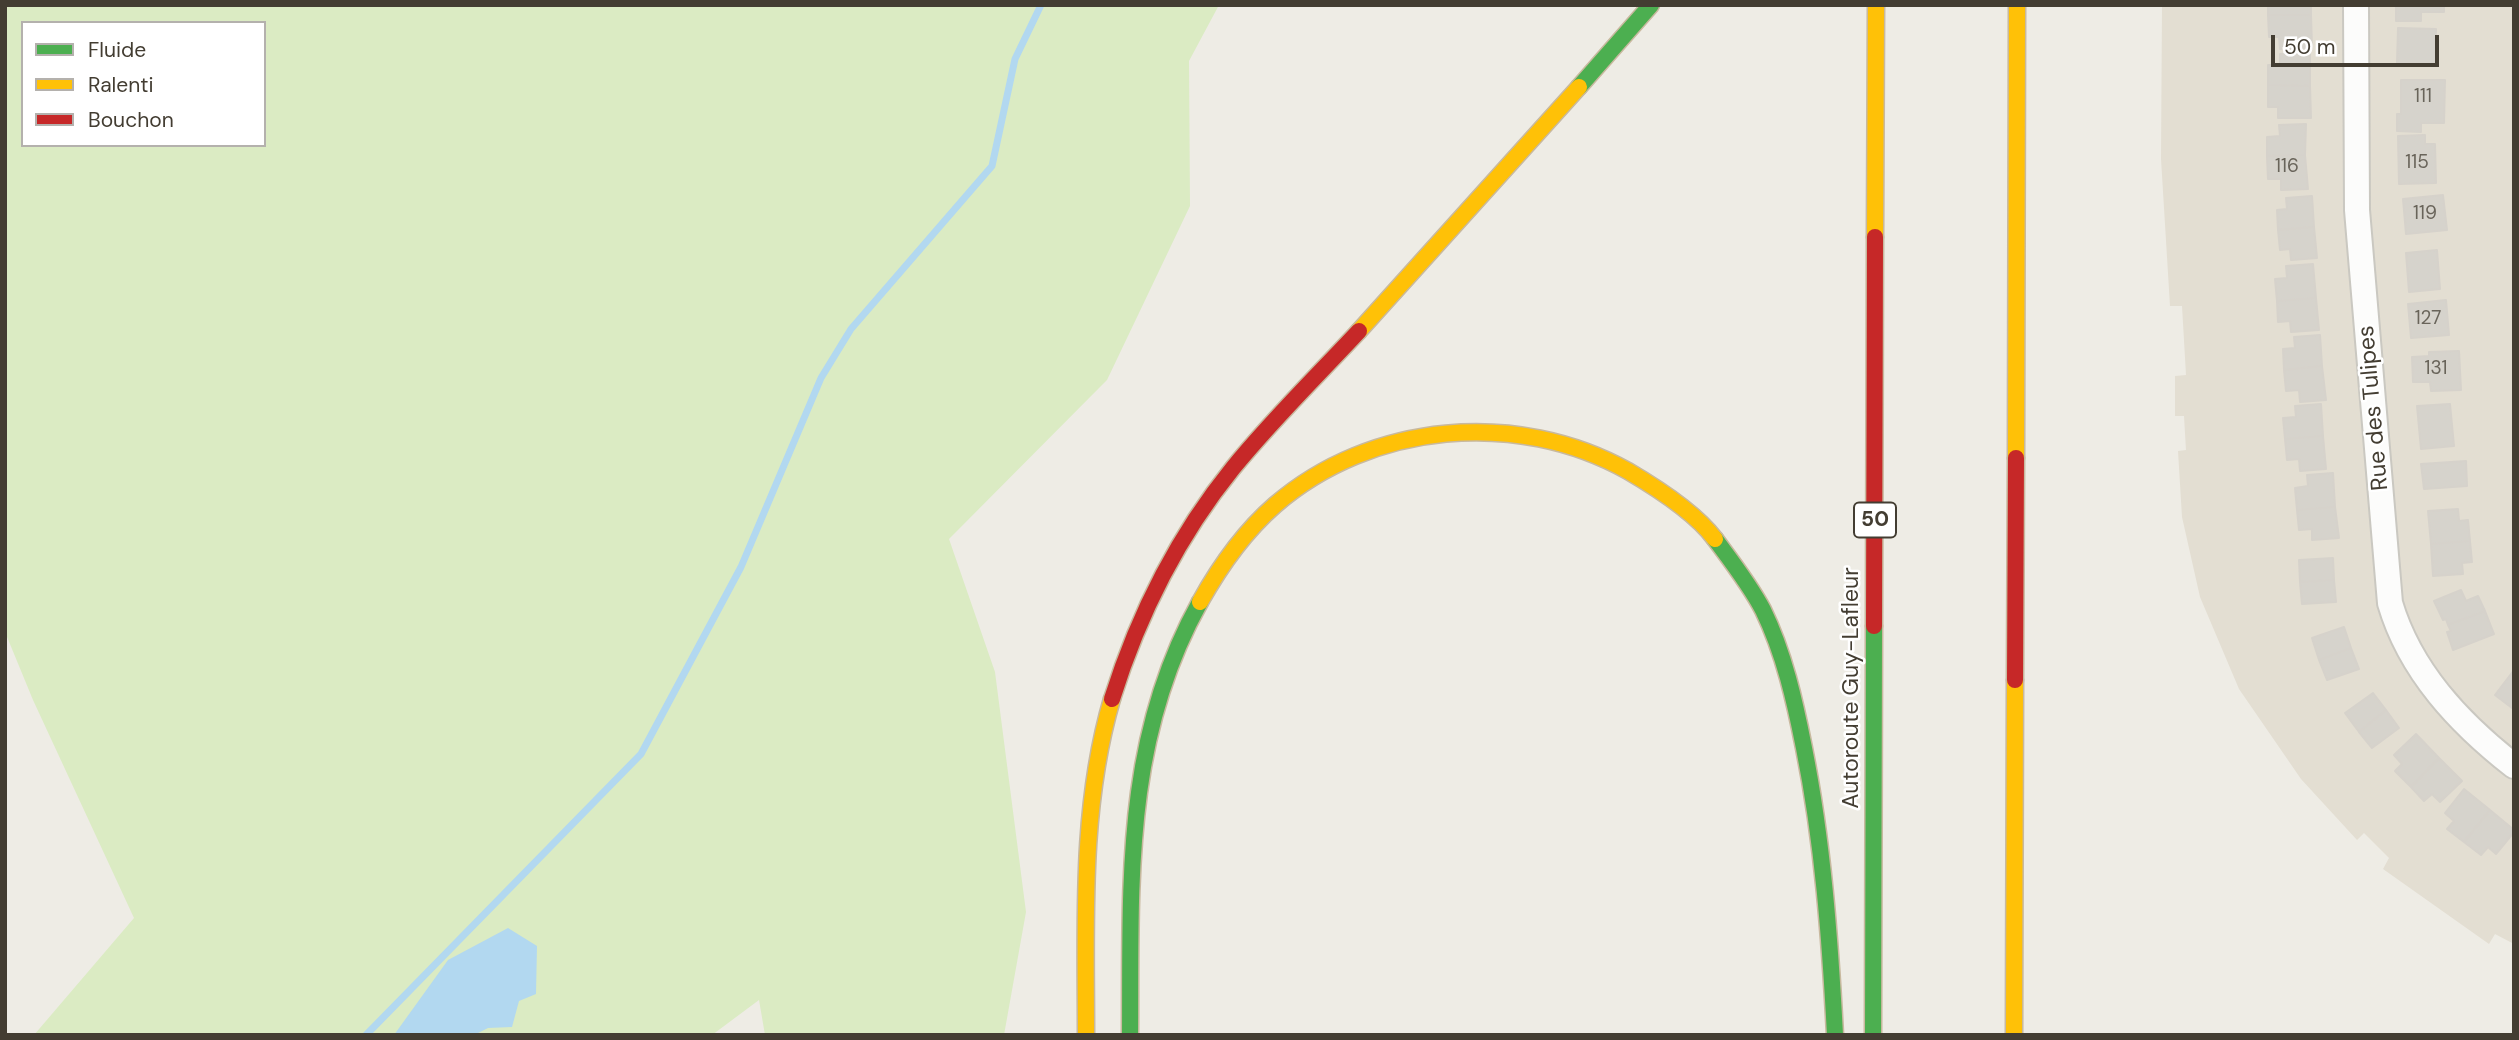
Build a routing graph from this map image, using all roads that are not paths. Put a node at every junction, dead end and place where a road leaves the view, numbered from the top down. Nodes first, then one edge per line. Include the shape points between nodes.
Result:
1 (1651, 5) edge
2 (1876, 5) edge
3 (2017, 5) edge
4 (2356, 5) edge
5 (2514, 766) edge
6 (1086, 1035) edge
7 (1130, 1035) edge
8 (1835, 1035) edge
9 (1873, 1035) edge
10 (2014, 1035) edge

1 - 6 highway via 1233,468 1165,569 1120,675 1094,781 1087,865
2 - 9 highway, Autoroute Guy-Lafleur / 50
3 - 10 highway
4 - 5 street, Rue des Tulipes via 2357,210 2390,603 2404,644 2431,684
7 - 8 highway via 1131,860 1141,770 1168,673 1207,590 1261,518 1311,479 1386,444 1471,431 1555,440 1619,463 1656,485 1700,522 1753,591 1786,673 1810,778 1825,896

